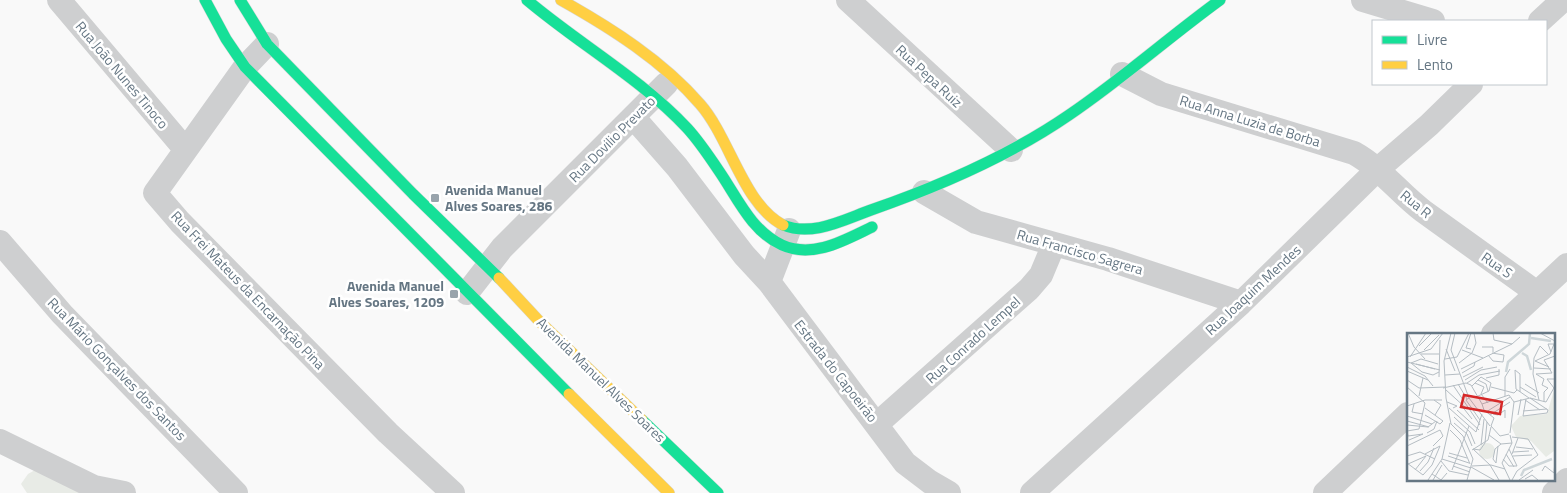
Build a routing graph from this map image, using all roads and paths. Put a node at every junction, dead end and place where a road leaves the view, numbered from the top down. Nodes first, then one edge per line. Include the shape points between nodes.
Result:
1 (59, 0) edge
2 (205, 0) edge
3 (240, 0) edge
4 (527, 0) edge
5 (561, 0) edge
6 (848, 0) edge
7 (1364, 0) edge
8 (1563, 0) edge
9 (1207, 4) edge
10 (1430, 20) edge
11 (1541, 20) edge
12 (267, 44) junction
13 (245, 67) junction
14 (1122, 74) junction
15 (672, 78) junction
16 (1470, 85) edge
17 (654, 97) junction
18 (634, 118) junction
19 (185, 149) junction
20 (1011, 150) junction
21 (1378, 169) junction
22 (923, 198) junction
23 (879, 224) dead end
24 (1458, 236) joint
25 (787, 237) junction
26 (0, 242) edge
27 (1054, 244) junction
28 (487, 265) junction
29 (1567, 265) edge
30 (769, 282) junction
31 (467, 292) junction
32 (1537, 293) junction
33 (1241, 303) junction
34 (1494, 333) edge
35 (1407, 415) edge
36 (878, 424) junction
37 (0, 441) edge
38 (1567, 480) edge
39 (124, 493) edge
40 (236, 493) edge
41 (453, 493) edge
42 (669, 493) edge
43 (718, 493) edge
44 (949, 493) edge
45 (1032, 493) edge
46 (1324, 493) edge
47 (1554, 493) edge

1 - 19 street, Rua João Nunes Tinoco
2 - 13 main road
3 - 12 main road, Avenida Manuel Alves Soares
4 - 17 main road via 556,26
5 - 15 main road via 609,28
6 - 20 street, Rua Pepa Ruiz
7 - 10 street
8 - 11 street
9 - 14 main road
12 - 13 street
12 - 28 main road, Avenida Manuel Alves Soares via 412,194
13 - 19 street, Rua Frei Mateus da Encarnação Pina
13 - 31 main road
14 - 20 main road via 1068,115
14 - 21 street, Rua Anna Luzia de Borba via 1161,94 1354,153
15 - 17 street, Rua Dovilio Prevato
15 - 25 main road via 712,119 756,200
16 - 21 street, Rua Joaquim Mendes
17 - 18 street, Rua Dovilio Prevato
17 - 25 main road via 688,129 757,229
18 - 28 street, Rua Dovilio Prevato
18 - 30 street, Estrada do Capoeirão
19 - 41 street, Rua Frei Mateus da Encarnação Pina via 155,193 388,433
20 - 22 main road via 952,179
21 - 24 street, Rua R via 1406,197
21 - 33 street, Rua Joaquim Mendes
22 - 25 main road
22 - 27 street, Rua Francisco Sagrera via 976,222
23 - 25 main road via 830,246 807,250
24 - 32 street, Rua S
25 - 30 street
26 - 40 street, Rua Mário Gonçalves dos Santos via 62,314
27 - 33 street, Rua Francisco Sagrera via 1183,282
27 - 36 street, Rua Conrado Lempel via 1041,275 1029,289
28 - 31 street
28 - 43 main road, Avenida Manuel Alves Soares via 540,322
29 - 32 street
30 - 36 street, Estrada do Capoeirão
31 - 42 main road
32 - 34 street
33 - 45 street, Rua Joaquim Mendes
35 - 46 street
36 - 44 street, Estrada do Capoeirão via 905,463
37 - 39 street via 94,487
38 - 47 street

